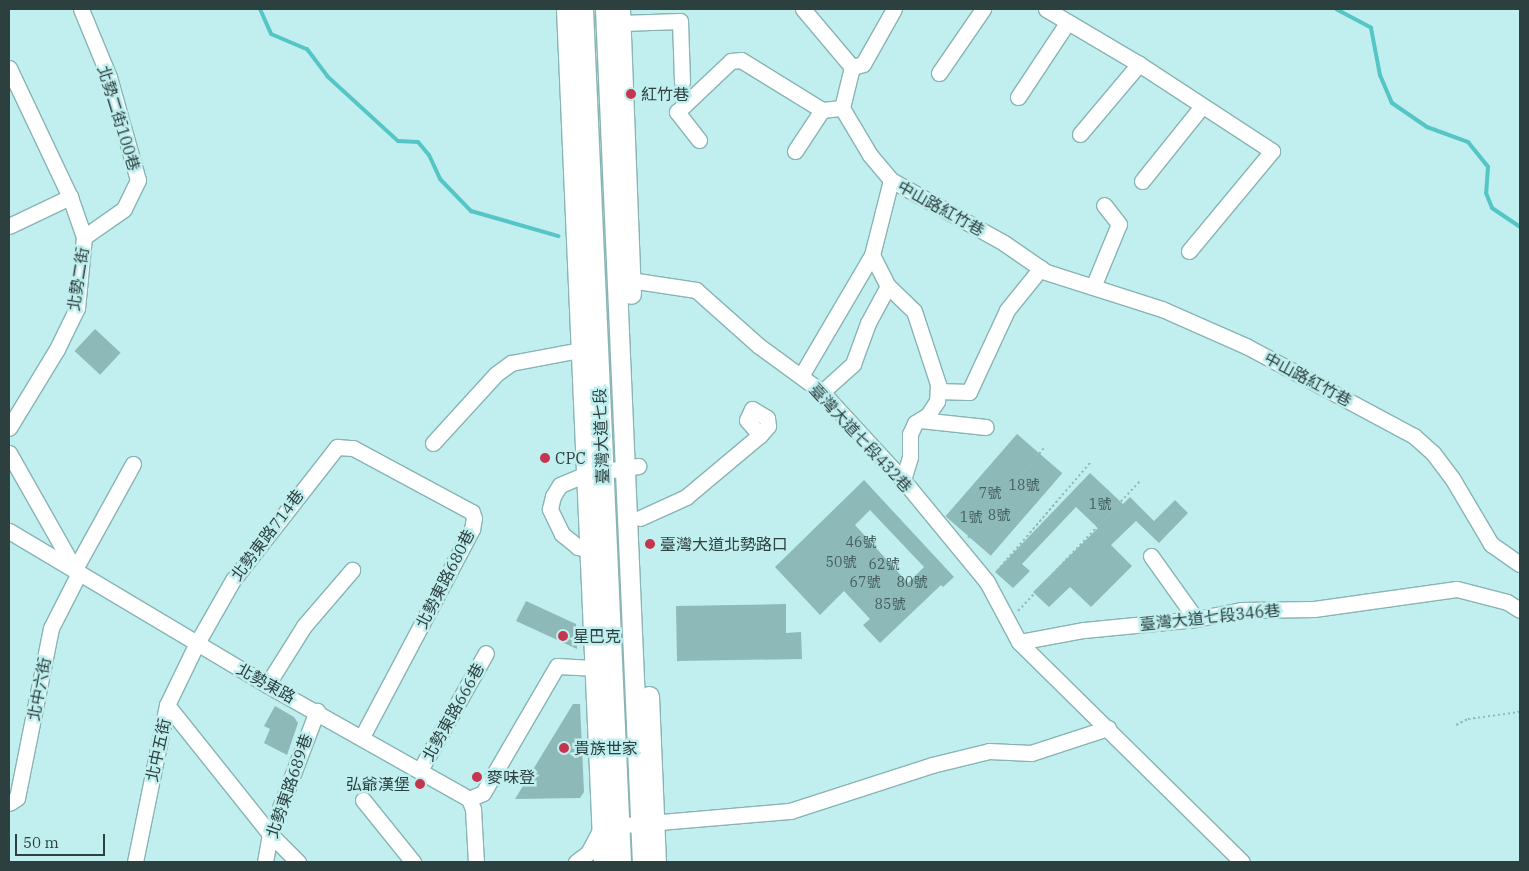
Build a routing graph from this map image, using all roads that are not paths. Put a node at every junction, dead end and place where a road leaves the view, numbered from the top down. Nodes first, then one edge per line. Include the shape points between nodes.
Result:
1 (81, 9) edge
2 (566, 9) edge
3 (583, 9) edge
4 (605, 9) edge
5 (803, 9) edge
6 (894, 9) edge
7 (983, 9) edge
8 (1046, 9) edge
9 (620, 16) edge
10 (1067, 23) junction
11 (1139, 64) junction
12 (852, 67) junction
13 (9, 68) edge
14 (939, 73) dead end
15 (682, 82) dead end
16 (1018, 96) dead end
17 (1202, 106) junction
18 (842, 108) junction
19 (822, 110) junction
20 (1080, 134) dead end
21 (699, 140) dead end
22 (795, 151) dead end
23 (891, 180) junction
24 (1142, 181) dead end
25 (70, 197) junction
26 (1104, 205) dead end
27 (9, 226) edge
28 (84, 236) junction
29 (1189, 251) dead end
30 (872, 255) junction
31 (1041, 268) junction
32 (630, 280) junction
33 (888, 286) junction
34 (1093, 287) junction
35 (580, 350) junction
36 (802, 376) junction
37 (938, 391) junction
38 (822, 392) junction
39 (920, 420) junction
40 (9, 428) edge
41 (986, 428) dead end
42 (760, 435) dead end
43 (433, 443) dead end
44 (353, 448) joint
45 (9, 453) edge
46 (133, 464) dead end
47 (632, 467) junction
48 (594, 472) junction
49 (903, 480) junction
50 (640, 518) junction
51 (9, 531) edge
52 (598, 552) junction
53 (1151, 556) dead end
54 (1520, 564) edge
55 (352, 570) dead end
56 (77, 572) junction
57 (1520, 610) edge
58 (1196, 619) junction
59 (1019, 642) junction
60 (196, 643) junction
61 (486, 653) dead end
62 (593, 668) junction
63 (267, 685) junction
64 (168, 706) junction
65 (317, 710) junction
66 (1108, 728) junction
67 (362, 737) junction
68 (420, 770) junction
69 (469, 799) junction
70 (364, 800) dead end
71 (9, 803) edge
72 (648, 824) junction
73 (611, 826) junction
74 (270, 834) junction
75 (135, 862) edge
76 (265, 862) edge
77 (298, 862) edge
78 (413, 862) edge
79 (476, 862) edge
80 (576, 862) edge
81 (603, 862) edge
82 (620, 862) edge
83 (642, 862) edge
84 (656, 862) edge
85 (1242, 862) edge

1 - 28 street, 北勢二街100巷 via 109,77 138,180 124,209
2 - 35 main road, 臺灣大道七段
3 - 48 main road, 臺灣大道七段
4 - 47 main road, 臺灣大道七段
5 - 12 street
6 - 12 street via 863,64
7 - 14 street
8 - 10 street
9 - 15 street via 680,21
9 - 32 main road, 臺灣大道七段
10 - 11 street
10 - 16 street
11 - 17 street
11 - 20 street
12 - 18 street
13 - 25 street, 北勢二街
17 - 24 street
17 - 29 street via 1272,151
18 - 19 street
18 - 23 street, 中山路紅竹巷 via 870,155
19 - 21 street via 741,60 731,61 677,112
19 - 22 street
23 - 30 street, 中山路紅竹巷
23 - 31 street, 中山路紅竹巷
25 - 27 street
25 - 28 street, 北勢二街
26 - 34 street via 1119,224
28 - 40 street, 北勢二街 via 77,308 57,349
30 - 33 street
30 - 36 street, 中山路紅竹巷
31 - 34 street, 中山路紅竹巷
31 - 37 street via 1007,310 969,392
32 - 36 street, 臺灣大道七段432巷 via 696,290 759,346
32 - 47 main road, 臺灣大道七段
33 - 37 street via 914,311 922,326
33 - 38 street via 868,323 853,364
34 - 54 street, 中山路紅竹巷 via 1162,309 1246,346 1414,436 1433,453 1452,478 1491,544
35 - 43 street via 512,363 496,374
35 - 48 main road, 臺灣大道七段
36 - 38 street, 臺灣大道七段432巷
37 - 39 street via 937,402
38 - 49 street, 臺灣大道七段432巷
39 - 41 street
39 - 49 street via 910,434 910,457
42 - 50 street via 686,497
44 - 60 street, 北勢東路714巷 via 337,447 320,465 233,580
44 - 67 street, 北勢東路680巷 via 472,512 474,518 472,529
45 - 56 street
46 - 56 street, 北中六街
47 - 48 street
47 - 50 main road, 臺灣大道七段
47 - 72 main road, 臺灣大道七段
48 - 52 main road, 臺灣大道七段
48 - 52 street via 560,485 550,509 562,534
49 - 59 street, 臺灣大道七段432巷 via 987,582
50 - 72 main road, 臺灣大道七段
51 - 56 street, 北勢東路
52 - 62 main road, 臺灣大道七段
52 - 73 main road, 臺灣大道七段
53 - 58 street
55 - 63 street via 304,626
56 - 60 street, 北勢東路
56 - 71 street, 北中六街 via 51,628 18,798
57 - 58 street, 臺灣大道七段346巷 via 1507,602 1457,589 1314,609 1241,610
58 - 59 street, 臺灣大道七段346巷 via 1084,630
59 - 66 street
60 - 63 street, 北勢東路
60 - 64 street, 北中五街
61 - 68 street, 北勢東路666巷
62 - 69 street via 557,666 482,793
62 - 73 main road, 臺灣大道七段
63 - 65 street, 北勢東路
64 - 74 street
64 - 75 street, 北中五街
65 - 67 street, 北勢東路
65 - 74 street, 北勢東路689巷
66 - 72 street via 1032,753 989,751 932,765 790,811
66 - 85 street
67 - 68 street, 北勢東路
68 - 69 street, 北勢東路
69 - 79 street via 473,809
70 - 78 street
72 - 73 street
72 - 83 main road, 臺灣大道七段
72 - 84 main road, 臺灣大道七段
73 - 80 street
73 - 81 main road, 臺灣大道七段
73 - 82 main road, 臺灣大道七段
74 - 76 street, 北勢東路689巷
74 - 77 street

